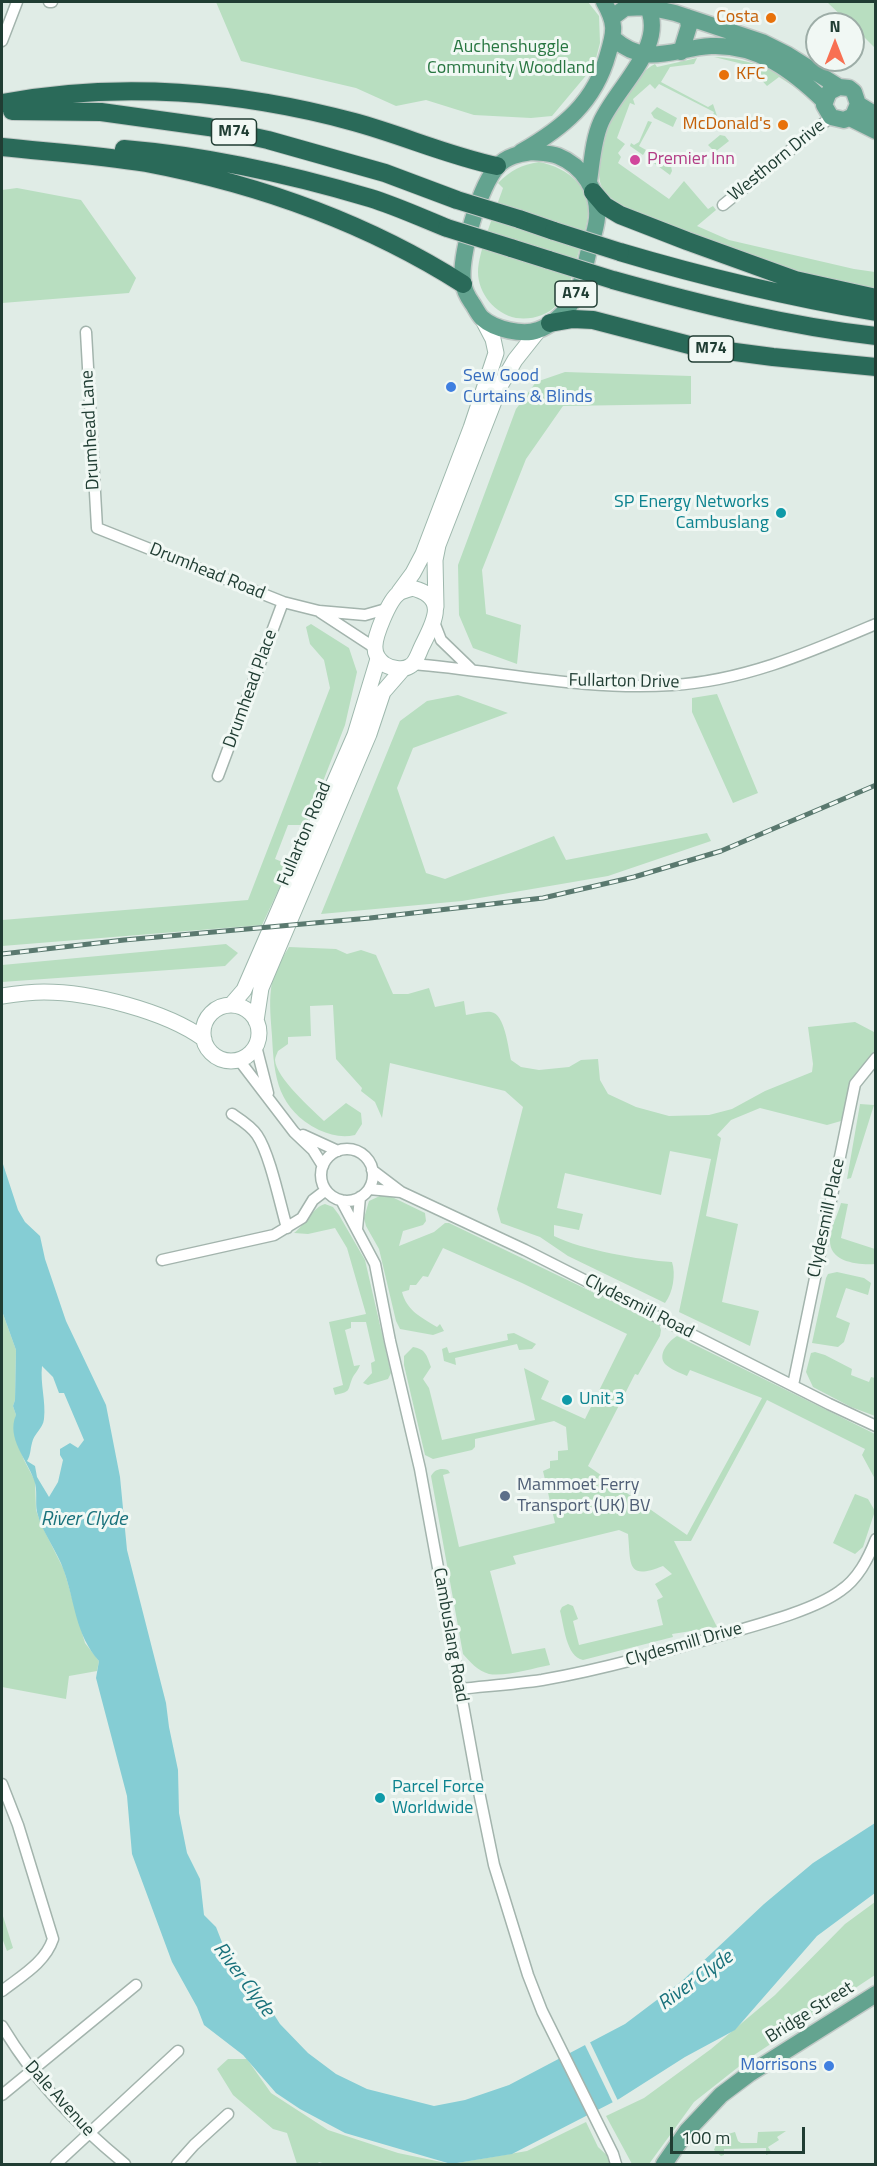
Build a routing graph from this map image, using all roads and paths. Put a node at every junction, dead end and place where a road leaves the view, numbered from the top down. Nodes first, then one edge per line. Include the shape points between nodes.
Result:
1 (17, 2) edge
2 (604, 2) edge
3 (647, 4) edge
4 (612, 17) junction
5 (687, 17) junction
6 (614, 39) junction
7 (2, 41) edge
8 (681, 52) junction
9 (644, 55) junction
10 (838, 87) junction
11 (2, 103) edge
12 (828, 109) junction
13 (2, 111) edge
14 (854, 111) junction
15 (876, 115) edge
16 (876, 131) edge
17 (2, 147) edge
18 (518, 154) junction
19 (497, 166) junction
20 (591, 187) junction
21 (723, 205) dead end
22 (463, 284) junction
23 (876, 298) edge
24 (876, 312) edge
25 (482, 318) junction
26 (544, 327) junction
27 (86, 332) dead end
28 (876, 336) edge
29 (876, 367) edge
30 (97, 528) joint
31 (399, 592) junction
32 (283, 602) junction
33 (386, 609) junction
34 (319, 611) junction
35 (435, 614) junction
36 (876, 624) edge
37 (376, 653) junction
38 (408, 666) junction
39 (472, 669) junction
40 (218, 776) dead end
41 (3, 996) edge
42 (231, 1005) junction
43 (211, 1014) junction
44 (161, 1016) junction
45 (256, 1021) junction
46 (204, 1039) junction
47 (256, 1046) junction
48 (876, 1058) edge
49 (239, 1060) junction
50 (269, 1099) junction
51 (232, 1114) dead end
52 (294, 1132) junction
53 (338, 1151) junction
54 (323, 1166) junction
55 (372, 1170) junction
56 (369, 1189) junction
57 (326, 1190) junction
58 (401, 1192) junction
59 (360, 1197) junction
60 (340, 1200) junction
61 (287, 1228) junction
62 (357, 1229) junction
63 (162, 1260) dead end
64 (793, 1385) junction
65 (876, 1426) edge
66 (876, 1539) edge
67 (460, 1689) junction
68 (2, 1784) edge
69 (136, 1986) dead end
70 (2, 1991) edge
71 (876, 1994) edge
72 (2, 2026) edge
73 (178, 2051) dead end
74 (32, 2072) junction
75 (2, 2095) edge
76 (228, 2114) dead end
77 (88, 2134) junction
78 (56, 2164) edge
79 (125, 2164) edge
80 (177, 2164) edge
81 (616, 2164) edge
82 (664, 2164) edge

1 - 7 street
2 - 4 main road
3 - 4 main road
3 - 5 main road
3 - 9 main road, A74 via 652,20 651,40
4 - 6 main road
5 - 8 main road via 689,26
5 - 10 main road via 762,42
6 - 9 main road
6 - 18 main road via 604,72 576,114
8 - 9 main road
8 - 12 main road via 711,46 743,50 776,61 799,78
9 - 20 main road, A74 via 601,121
10 - 12 main road via 829,92
10 - 14 main road via 854,92
11 - 19 highway, M74 via 89,93 170,92 245,98 355,122
12 - 14 main road via 844,120
12 - 21 street, Westhorn Drive
13 - 24 highway, M74, bridge via 101,112 268,140 385,173 457,200 681,270
14 - 15 main road
14 - 16 main road
17 - 22 highway, M74 via 144,163 234,183 291,201 389,243
17 - 28 highway, M74, bridge via 76,145 174,153 255,167 372,199 447,228 697,303
18 - 19 main road
18 - 20 main road via 557,156 578,168
19 - 22 main road via 483,190 465,248
20 - 23 highway via 605,206 687,241 795,280
20 - 26 main road, A74 via 597,216 580,286 562,315
22 - 25 main road
25 - 26 main road via 502,328 523,332
25 - 31 street via 496,353 423,554
26 - 29 highway, M74 via 573,319 593,320 697,347
26 - 35 street via 514,360 500,386 438,545
27 - 30 street, Drumhead Lane
30 - 32 street, Drumhead Road
31 - 33 street
31 - 35 street via 421,590 431,597
32 - 34 street, Drumhead Road
32 - 40 street, Drumhead Place
33 - 34 street via 365,615
33 - 37 street, Fullarton Road
34 - 37 street
35 - 38 street, Fullarton Road
35 - 39 street via 441,640
36 - 39 street, Fullarton Drive via 783,662 735,676 673,685 588,684
37 - 38 street via 389,667
37 - 42 street, Fullarton Road via 355,735 244,990
38 - 39 street, Fullarton Drive
38 - 45 street, Fullarton Road via 383,692 369,734 261,988
41 - 44 street via 69,994
42 - 43 street
42 - 45 street via 246,1009
43 - 44 street
43 - 46 street via 203,1030
44 - 46 street
45 - 47 street
46 - 49 street via 215,1056
47 - 49 street
47 - 50 street
48 - 64 street, Clydesmill Place via 855,1084
49 - 50 street
50 - 52 street
51 - 61 street via 249,1125 265,1152
52 - 53 street
52 - 54 street
53 - 54 street
53 - 55 street via 360,1153
54 - 57 street via 321,1175
55 - 56 street
55 - 58 street, Clydesmill Road
56 - 58 street, Clydesmill Road
56 - 59 street
57 - 60 street
57 - 61 street via 313,1200 302,1218
58 - 64 street, Clydesmill Road
59 - 60 street
59 - 62 street
60 - 62 street, Cambuslang Road
61 - 63 street via 274,1235
62 - 67 street, Cambuslang Road via 375,1264 420,1469
64 - 65 street, Clydesmill Road
66 - 67 street, Clydesmill Drive via 859,1572 840,1591 764,1623 627,1662 541,1680
67 - 81 street, Cambuslang Road via 494,1865 528,1975
68 - 70 street via 53,1939 42,1960
69 - 74 street
71 - 82 main road, Bridge Street via 721,2095 687,2131
72 - 74 street, Dale Avenue
73 - 77 street
74 - 75 street
74 - 77 street, Dale Avenue
76 - 80 street
77 - 78 street
77 - 79 street, Dale Avenue

